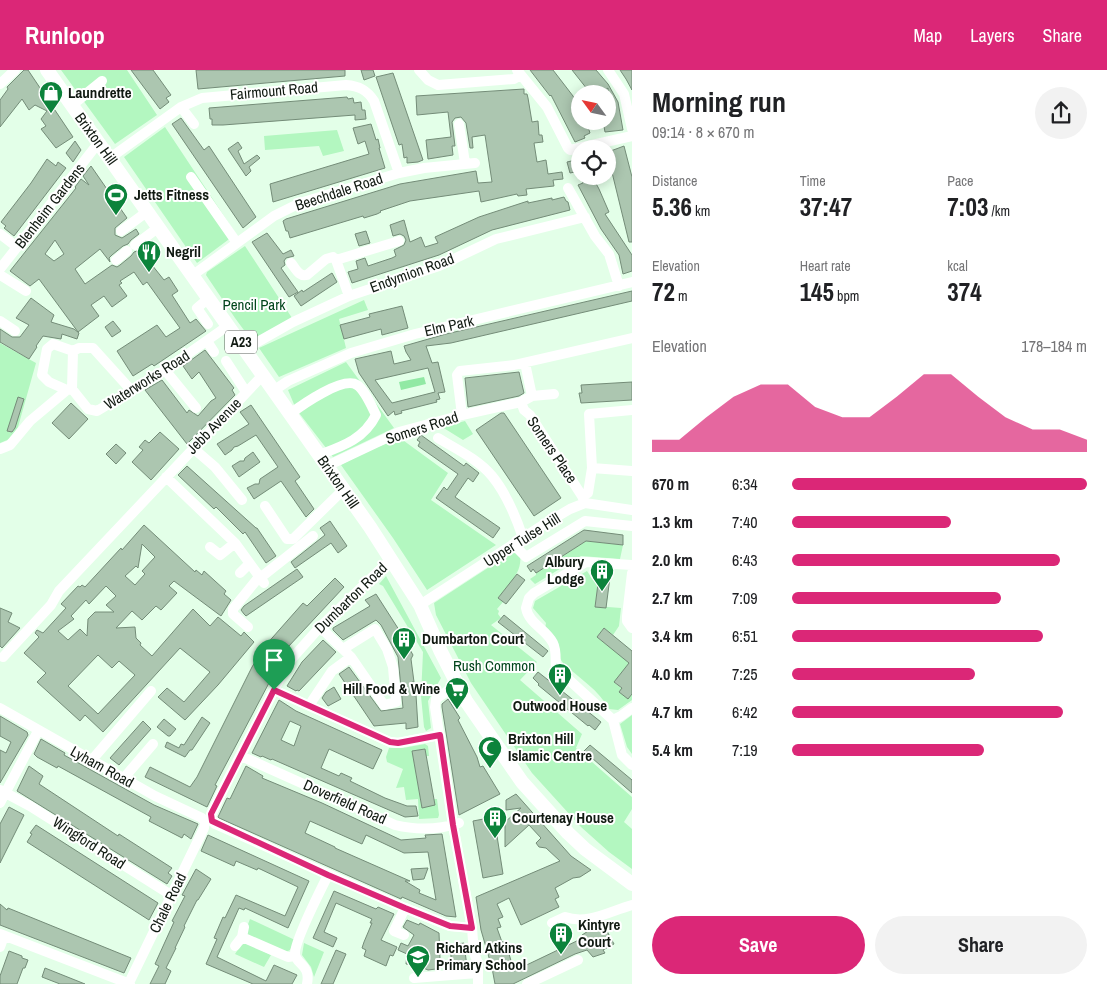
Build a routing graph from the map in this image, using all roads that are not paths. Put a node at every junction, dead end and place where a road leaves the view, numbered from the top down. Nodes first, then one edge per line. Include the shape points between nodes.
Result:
1 (15, 70) edge
2 (47, 70) edge
3 (418, 70) edge
4 (608, 70) edge
5 (519, 72) edge
6 (102, 81) dead end
7 (0, 84) edge
8 (72, 106) junction
9 (181, 107) junction
10 (194, 124) dead end
11 (459, 124) dead end
12 (632, 129) edge
13 (632, 136) edge
14 (99, 142) junction
15 (110, 158) junction
16 (399, 173) junction
17 (190, 177) dead end
18 (568, 188) dead end
19 (148, 211) junction
20 (585, 217) junction
21 (159, 227) junction
22 (121, 231) dead end
23 (0, 234) edge
24 (400, 241) dead end
25 (237, 243) junction
26 (17, 248) junction
27 (116, 260) dead end
28 (336, 260) junction
29 (291, 263) dead end
30 (0, 269) edge
31 (0, 274) edge
32 (193, 275) junction
33 (632, 282) edge
34 (619, 286) junction
35 (26, 291) dead end
36 (349, 296) junction
37 (210, 298) junction
38 (0, 322) edge
39 (208, 324) dead end
40 (229, 325) junction
41 (15, 331) dead end
42 (632, 338) edge
43 (207, 341) junction
44 (245, 348) junction
45 (73, 351) junction
46 (214, 352) dead end
47 (226, 361) dead end
48 (525, 363) junction
49 (165, 370) junction
50 (262, 376) junction
51 (70, 389) junction
52 (131, 390) junction
53 (273, 391) junction
54 (246, 392) junction
55 (554, 394) dead end
56 (532, 396) junction
57 (521, 402) junction
58 (196, 408) dead end
59 (632, 410) edge
60 (290, 414) junction
61 (462, 415) junction
62 (438, 438) dead end
63 (0, 448) edge
64 (193, 448) junction
65 (323, 460) junction
66 (592, 468) junction
67 (632, 471) edge
68 (166, 477) junction
69 (344, 490) junction
70 (242, 500) dead end
71 (584, 500) junction
72 (265, 506) dead end
73 (632, 510) edge
74 (632, 526) edge
75 (314, 536) dead end
76 (523, 538) junction
77 (235, 543) junction
78 (514, 544) junction
79 (210, 547) dead end
80 (391, 559) junction
81 (249, 564) junction
82 (632, 566) edge
83 (240, 573) dead end
84 (632, 573) edge
85 (261, 579) junction
86 (420, 605) junction
87 (248, 627) dead end
88 (320, 627) junction
89 (632, 628) edge
90 (343, 649) junction
91 (3, 657) dead end
92 (351, 657) junction
93 (457, 684) junction
94 (274, 690) junction
95 (151, 691) dead end
96 (312, 701) dead end
97 (0, 708) edge
98 (632, 708) edge
99 (613, 720) junction
100 (38, 731) junction
101 (440, 735) junction
102 (153, 744) dead end
103 (241, 756) junction
104 (90, 761) junction
105 (632, 765) edge
106 (123, 779) junction
107 (3, 791) edge
108 (0, 803) edge
109 (208, 821) junction
110 (456, 824) junction
111 (328, 875) junction
112 (632, 884) edge
113 (171, 896) junction
114 (632, 905) edge
115 (405, 908) junction
116 (552, 923) dead end
117 (472, 928) junction
118 (2, 935) edge
119 (404, 935) dead end
120 (0, 946) edge
121 (235, 946) dead end
122 (295, 956) junction
123 (578, 960) dead end
124 (477, 972) junction
125 (414, 978) dead end
126 (129, 984) edge
127 (307, 984) edge
128 (478, 984) edge
129 (527, 984) edge

1 - 7 street
2 - 8 highway, Brixton Hill / A23
3 - 5 street via 438,85 514,79
4 - 12 street via 624,94
5 - 13 street via 547,107 570,150
6 - 8 street
8 - 14 highway, Brixton Hill / A23
9 - 10 street
9 - 15 street, Fairmount Road
9 - 16 street, Fairmount Road via 208,97 354,86 374,101
11 - 16 street, Beechdale Road via 470,163
14 - 15 highway, Brixton Hill / A23
14 - 26 street, Blenheim Gardens
15 - 19 highway, Brixton Hill / A23
16 - 25 street, Beechdale Road via 291,207
17 - 25 street
18 - 20 street
19 - 21 highway, Brixton Hill / A23
19 - 22 street
20 - 34 street via 609,254
20 - 36 street, Endymion Road via 504,236 439,266
21 - 27 street
21 - 32 highway, Brixton Hill / A23
23 - 26 street
24 - 28 street
25 - 32 street, Beechdale Road
26 - 30 street, Blenheim Gardens
28 - 29 street via 329,256 303,276
28 - 36 street
31 - 35 street
32 - 37 highway, Brixton Hill / A23
33 - 34 street, Elm Park
34 - 53 street, Elm Park via 360,350 288,381
36 - 44 street, Endymion Road
37 - 39 street via 196,308
37 - 40 highway, Brixton Hill / A23
38 - 41 street
40 - 43 street, Waterworks Road
40 - 44 highway, Brixton Hill / A23
42 - 48 street
43 - 46 street
43 - 49 street, Waterworks Road
44 - 50 highway, Brixton Hill / A23
45 - 51 street
45 - 51 street via 53,344 47,349 42,375 48,382
45 - 52 street via 93,348
47 - 54 street
48 - 56 street
48 - 61 street via 460,371 456,375
49 - 52 street, Waterworks Road
49 - 58 street
50 - 53 highway, Brixton Hill / A23
50 - 54 street, Jebb Avenue
51 - 52 street, Waterworks Road via 88,409 97,411
51 - 63 street via 30,421 10,445
53 - 60 highway, Brixton Hill / A23
54 - 64 street, Jebb Avenue
55 - 56 street, Somers Place
56 - 57 street, Somers Place
57 - 61 street, Somers Road
57 - 71 street, Somers Place
59 - 66 street via 589,414
60 - 65 highway, Brixton Hill / A23
60 - 65 street via 347,383 357,385 369,401 376,415 371,426
61 - 65 street, Somers Road via 399,432
62 - 76 street via 480,464 492,476 514,513
64 - 68 street, Jebb Avenue
64 - 70 street via 215,467
65 - 69 highway, Brixton Hill / A23
66 - 67 street
66 - 71 street
68 - 77 street
68 - 91 street, Jebb Avenue via 59,591
69 - 72 street via 293,539 287,539
69 - 80 highway, Brixton Hill / A23
71 - 73 street
71 - 76 street, Upper Tulse Hill
74 - 78 street via 585,521 526,557
75 - 85 street
76 - 78 street, Upper Tulse Hill
77 - 79 street via 220,556
77 - 81 street
78 - 86 street, Upper Tulse Hill
80 - 86 highway, Brixton Hill / A23
80 - 88 street, Dumbarton Road
81 - 83 street
81 - 85 street
82 - 99 street via 586,562 534,593 526,608 530,619 555,646 556,668
84 - 89 street via 627,616
85 - 87 street via 233,609 233,614
86 - 93 highway, Brixton Hill / A23
88 - 90 street
88 - 94 street, Dumbarton Road via 288,663
90 - 92 street
90 - 92 street via 374,629 387,649 393,667 396,702 384,705
92 - 96 street via 332,671
93 - 101 street via 436,699
93 - 112 highway, Brixton Hill / A23 via 522,782 585,849
94 - 101 street via 390,742
94 - 103 street, Dumbarton Road
95 - 104 street
97 - 100 street, Lyham Road
98 - 99 street
99 - 105 street via 622,755
100 - 104 street, Lyham Road
100 - 107 street
101 - 110 street
102 - 106 street
103 - 109 street, Dumbarton Road
103 - 110 street, Doverfield Road via 396,825 416,829
104 - 106 street, Lyham Road
106 - 109 street, Lyham Road
107 - 108 street
107 - 113 street, Wingford Road
109 - 111 street, Lyham Road
109 - 113 street, Chale Road
110 - 117 street
111 - 115 street, Lyham Road
111 - 122 street via 299,939
113 - 126 street, Chale Road
114 - 116 street via 603,916 574,921 565,917
115 - 117 street, Lyham Road via 450,926
115 - 119 street via 394,931
117 - 124 street
118 - 120 street
118 - 126 street
121 - 122 street via 243,932 288,957
122 - 127 street via 306,969
123 - 129 street
124 - 125 street
124 - 128 street

